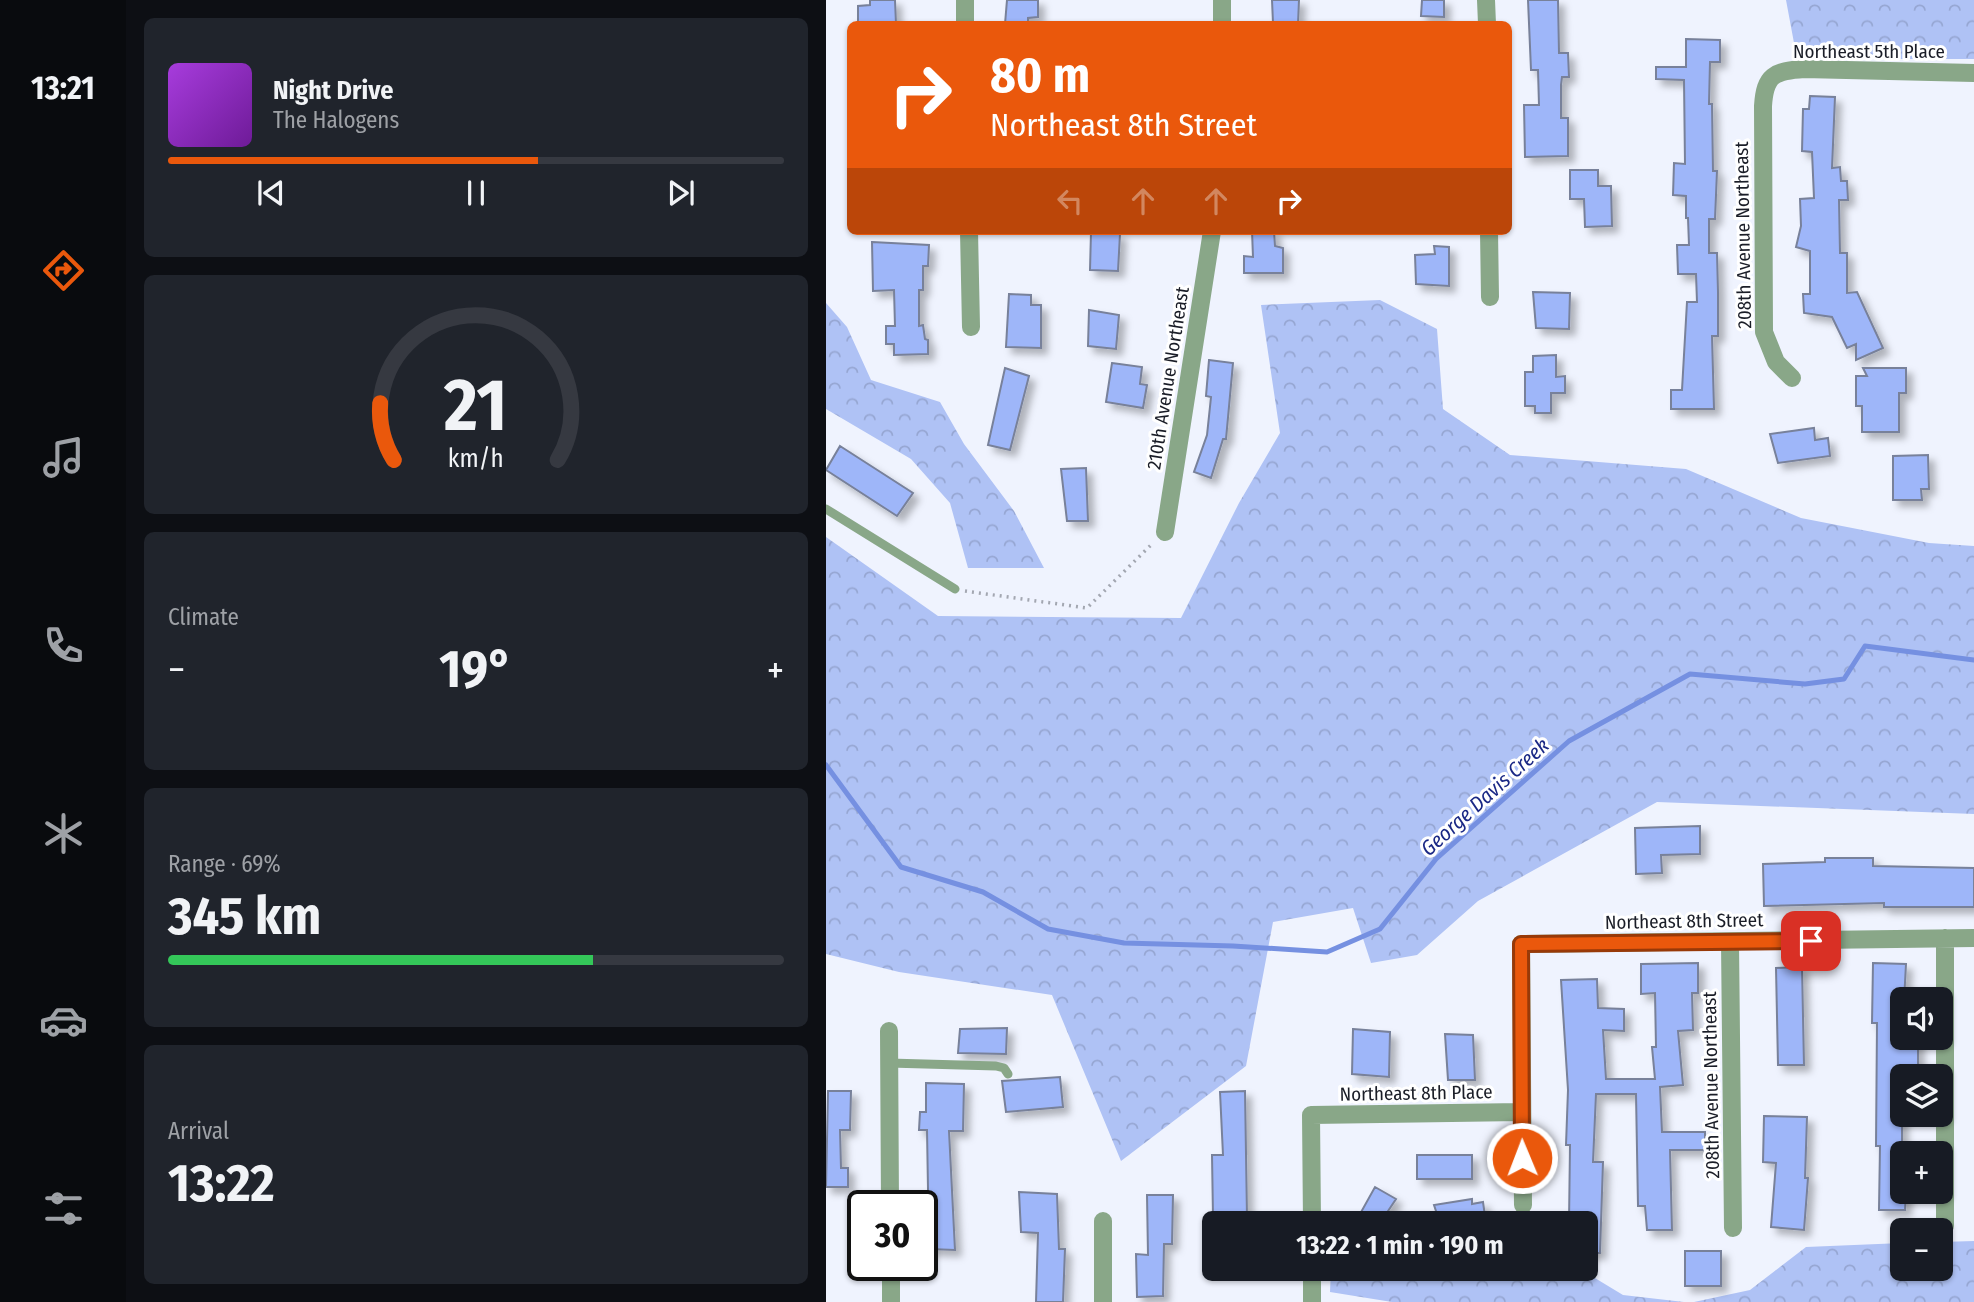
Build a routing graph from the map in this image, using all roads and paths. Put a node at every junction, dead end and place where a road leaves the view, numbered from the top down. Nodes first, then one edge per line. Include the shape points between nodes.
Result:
1 (965, 0) edge
2 (1222, 0) edge
3 (1486, 0) edge
4 (965, 21) edge
5 (1222, 21) edge
6 (1486, 21) edge
7 (1974, 73) edge
8 (1767, 82) joint
9 (969, 235) edge
10 (1211, 235) edge
11 (1489, 235) edge
12 (1490, 297) dead end
13 (971, 327) dead end
14 (1792, 378) dead end
15 (826, 509) edge
16 (1165, 532) joint
17 (955, 589) joint
18 (1945, 938) junction
19 (1974, 938) edge
20 (1730, 942) junction
21 (889, 1031) dead end
22 (889, 1063) junction
23 (1008, 1074) dead end
24 (1521, 1112) junction
25 (890, 1190) edge
26 (1522, 1205) dead end
27 (1312, 1211) edge
28 (1945, 1218) edge
29 (1103, 1221) dead end
30 (1733, 1228) dead end
31 (891, 1281) edge
32 (1312, 1281) edge
33 (891, 1302) edge
34 (1102, 1302) edge
35 (1312, 1302) edge

1 - 4 street
2 - 5 street
3 - 6 street
7 - 8 street, Northeast 5th Place via 1796,70 1777,74
8 - 14 street, 208th Avenue Northeast via 1763,106 1764,332 1776,362
9 - 13 street
10 - 16 street, 210th Avenue Northeast
11 - 12 street
15 - 17 lane
16 - 17 path via 1087,608
18 - 19 street, Northeast 8th Street
18 - 20 street, Northeast 8th Street
18 - 28 street
20 - 24 street, Northeast 8th Street via 1521,944
20 - 30 street, 208th Avenue Northeast
21 - 22 street
22 - 23 lane via 996,1066
22 - 25 street
24 - 26 street
24 - 27 street, Northeast 8th Place via 1311,1115
29 - 34 street
31 - 33 street
32 - 35 street

